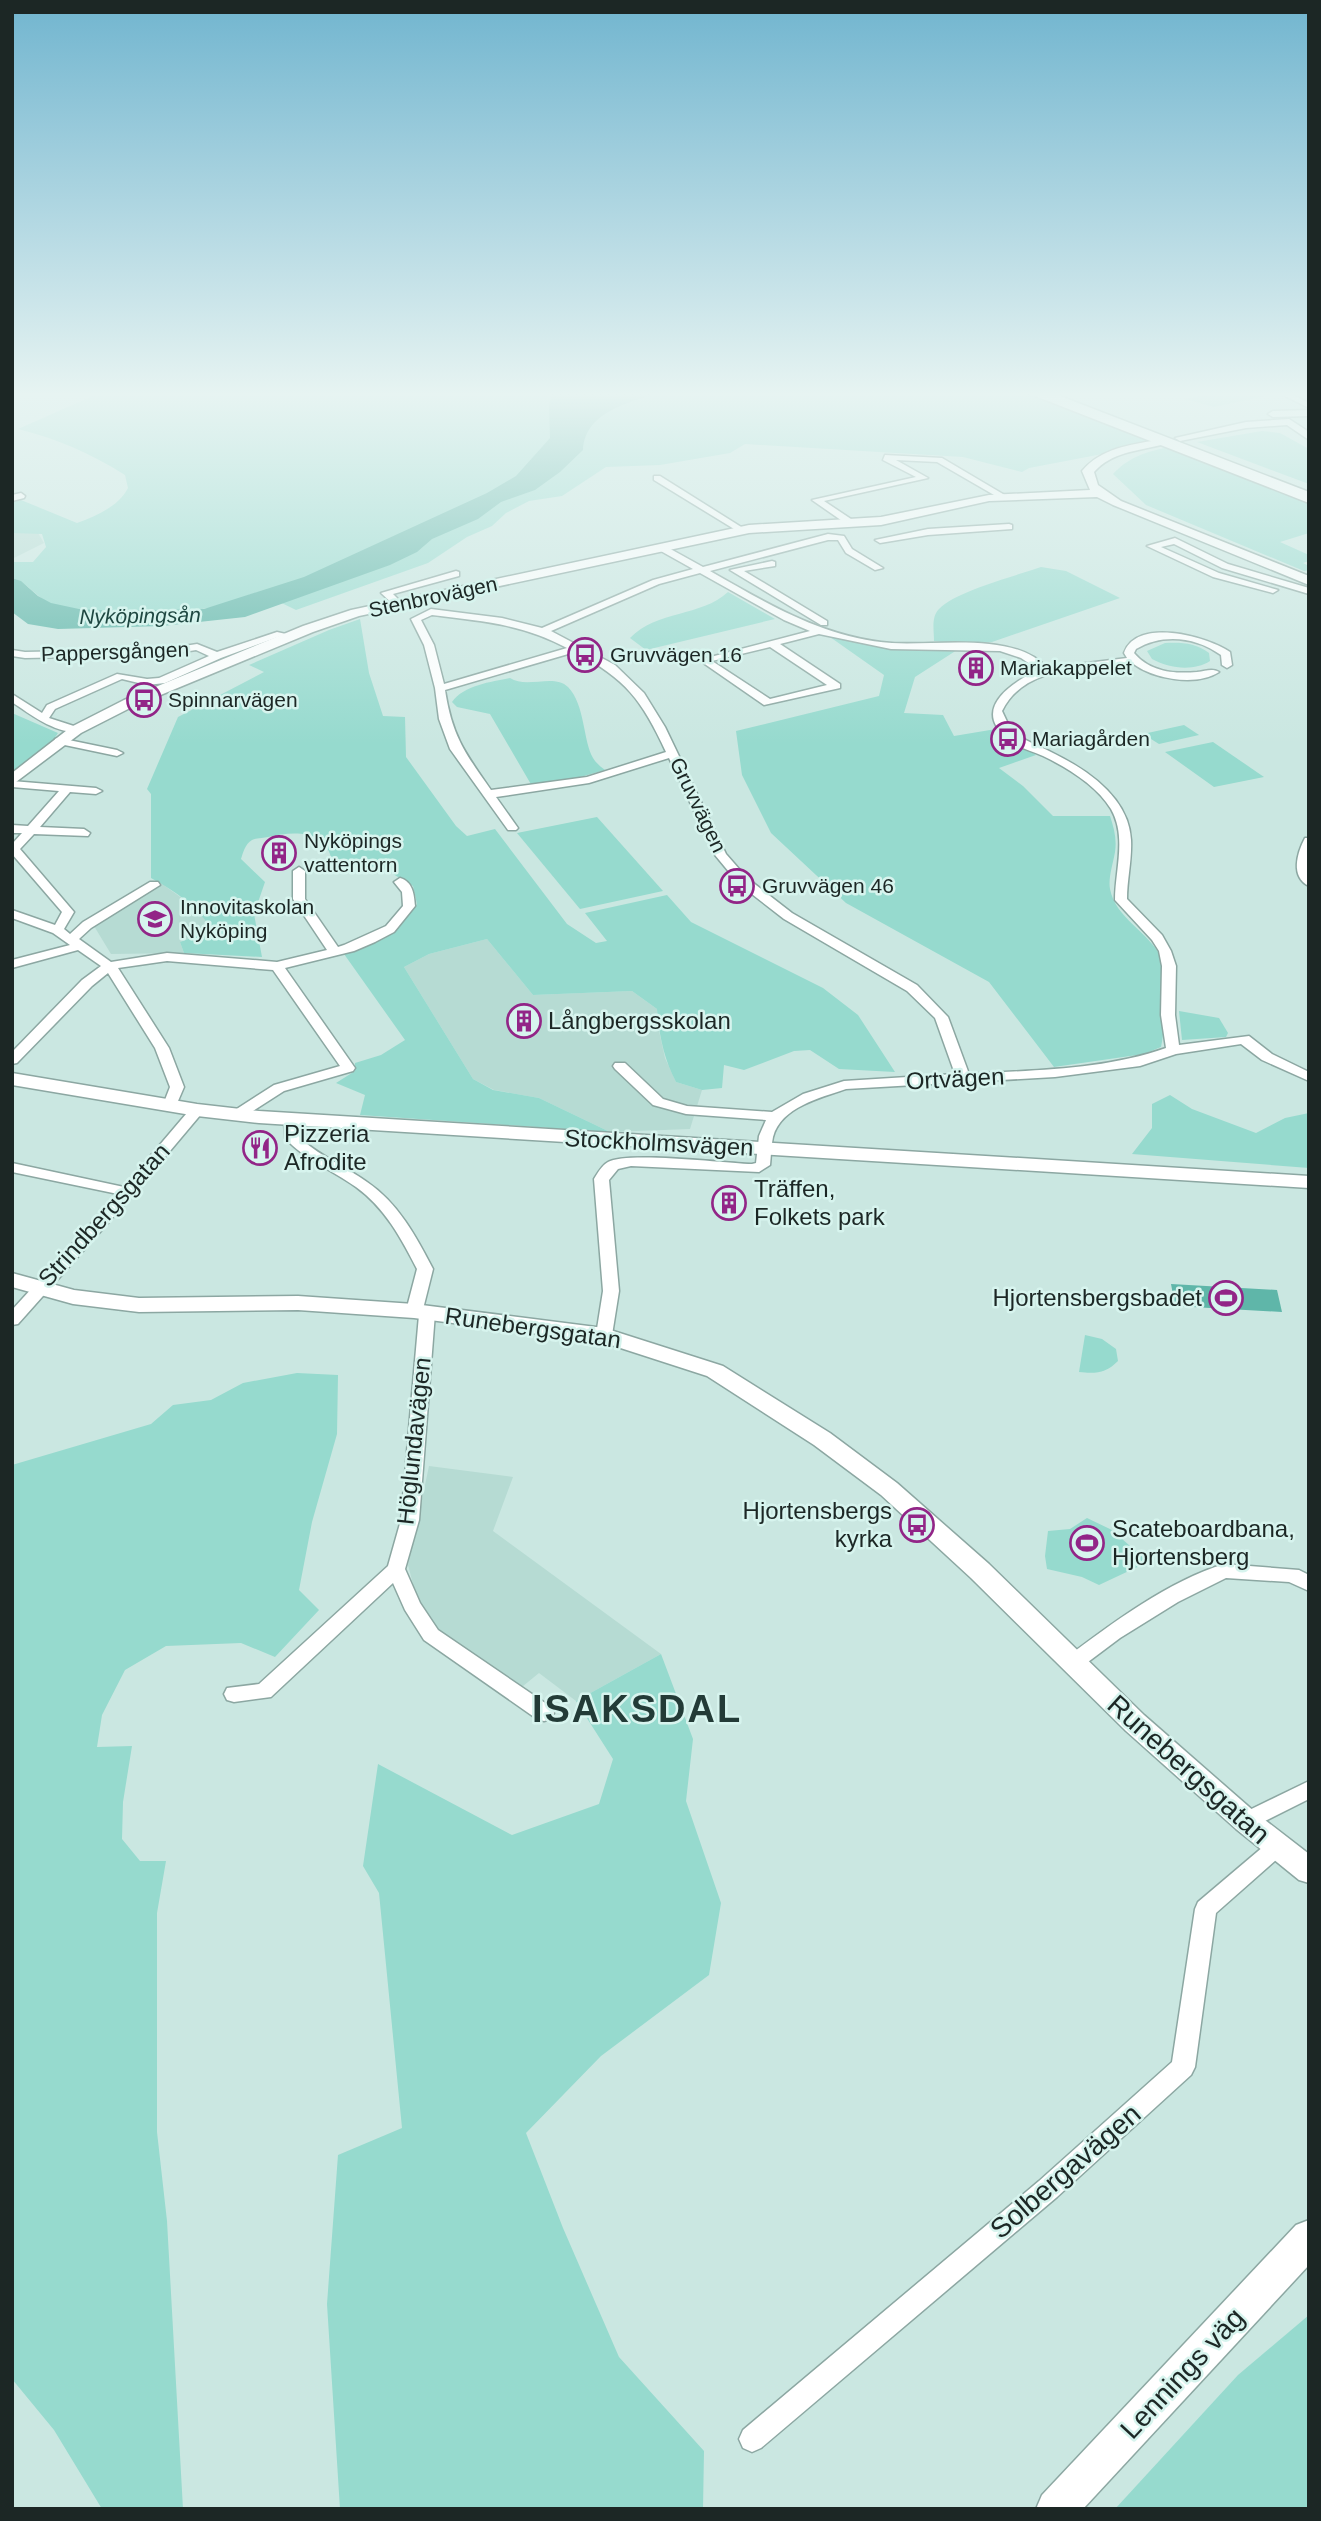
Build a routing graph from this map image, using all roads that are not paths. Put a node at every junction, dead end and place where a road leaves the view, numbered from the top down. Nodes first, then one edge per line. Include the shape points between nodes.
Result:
1 (707, 509) edge
2 (827, 509) edge
3 (933, 509) edge
4 (1136, 509) edge
5 (873, 522) junction
6 (845, 523) junction
7 (1009, 527) dead end
8 (742, 530) junction
9 (896, 537) junction
10 (880, 540) dead end
11 (844, 541) junction
12 (667, 547) junction
13 (772, 564) dead end
14 (878, 568) dead end
15 (703, 569) junction
16 (456, 573) dead end
17 (1295, 577) junction
18 (1309, 581) edge
19 (1276, 586) junction
20 (794, 591) dead end
21 (1309, 591) edge
22 (776, 595) junction
23 (754, 600) junction
24 (398, 604) junction
25 (821, 627) junction
26 (542, 631) junction
27 (281, 634) dead end
28 (771, 643) junction
29 (577, 648) junction
30 (12, 653) edge
31 (218, 656) junction
32 (1133, 660) junction
33 (1227, 665) dead end
34 (1044, 671) junction
35 (1214, 672) dead end
36 (440, 688) junction
37 (12, 697) edge
38 (43, 719) junction
39 (76, 730) junction
40 (60, 741) junction
41 (117, 752) dead end
42 (673, 754) junction
43 (12, 783) edge
44 (67, 789) junction
45 (96, 791) dead end
46 (488, 794) junction
47 (512, 828) dead end
48 (12, 829) edge
49 (32, 830) junction
50 (85, 833) dead end
51 (1309, 841) edge
52 (299, 872) dead end
53 (400, 882) dead end
54 (1309, 882) edge
55 (154, 885) dead end
56 (12, 914) edge
57 (57, 930) junction
58 (75, 942) junction
59 (335, 951) junction
60 (12, 964) edge
61 (109, 966) junction
62 (278, 966) junction
63 (1173, 1050) junction
64 (12, 1060) edge
65 (620, 1066) dead end
66 (1309, 1077) edge
67 (12, 1079) edge
68 (964, 1080) junction
69 (170, 1105) junction
70 (197, 1110) junction
71 (237, 1115) junction
72 (775, 1117) junction
73 (291, 1120) junction
74 (766, 1149) junction
75 (12, 1167) edge
76 (1309, 1182) edge
77 (128, 1192) junction
78 (12, 1280) edge
79 (38, 1288) junction
80 (421, 1312) junction
81 (12, 1320) edge
82 (604, 1335) junction
83 (396, 1569) junction
84 (1309, 1584) edge
85 (1073, 1663) junction
86 (234, 1694) dead end
87 (544, 1713) dead end
88 (1309, 1789) edge
89 (1246, 1821) junction
90 (1277, 1847) junction
91 (1309, 1871) edge
92 (1309, 2238) edge
93 (752, 2439) dead end
94 (1056, 2509) edge

1 - 8 street
2 - 6 street
3 - 5 street, Stenbrovägen
4 - 17 street
5 - 6 street, Stenbrovägen
5 - 9 street
6 - 8 street, Stenbrovägen
6 - 11 street
7 - 9 street
8 - 12 street, Stenbrovägen
9 - 10 street
11 - 14 street via 853,554
11 - 15 street via 828,537
12 - 15 street via 691,566
12 - 24 street, Stenbrovägen
13 - 22 street via 736,570
15 - 23 street
15 - 26 street via 656,582
16 - 24 street via 386,593
17 - 18 street
17 - 19 street
19 - 19 street via 1175,541 1152,546 1216,575
19 - 21 street
20 - 22 street
22 - 23 street
22 - 25 street
23 - 25 street
24 - 39 street, Stenbrovägen via 335,619
25 - 28 street
25 - 34 street via 891,646 1000,648 1029,658
26 - 29 street, Gruvvägen
26 - 36 street, Gruvvägen via 431,612 416,619 429,645
27 - 31 street
28 - 28 street via 704,660 768,703 836,686
29 - 36 street
29 - 42 street, Gruvvägen via 611,667 640,695
30 - 31 street, Pappersgången via 197,648
31 - 38 street via 161,681 121,676 51,707
32 - 33 street via 1129,653 1138,642 1178,636 1219,648 1226,654
32 - 34 street
32 - 35 street via 1170,674
34 - 63 street via 1010,689 997,711 1015,739 1088,780 1122,819 1126,843 1121,900 1165,951
36 - 46 street via 444,719 456,749
37 - 38 street
38 - 39 street
39 - 40 street, Stenbrovägen
40 - 41 street
40 - 43 street, Stenbrovägen
42 - 46 street via 589,780
42 - 68 street, Gruvvägen via 721,855 743,881 788,916 912,988 941,1017
43 - 44 street
44 - 45 street
44 - 49 street
46 - 47 street
48 - 49 street
49 - 50 street
49 - 57 street via 14,849 68,912
51 - 54 street via 1301,858
52 - 59 street via 299,899
53 - 59 street via 408,891 409,906 390,929
55 - 58 street via 87,925
56 - 57 street, Strindbergsgatan
57 - 58 street, Strindbergsgatan
58 - 60 street
58 - 61 street, Strindbergsgatan
59 - 62 street
61 - 62 street via 167,957
61 - 64 street
61 - 69 street, Strindbergsgatan via 162,1048 177,1087
62 - 71 street via 348,1068 279,1088
63 - 66 street, Ortvägen via 1244,1039 1267,1057
63 - 68 street, Ortvägen via 1115,1066
65 - 72 street via 658,1102 686,1110
67 - 69 street, Stockholmsvägen
68 - 72 street, Ortvägen via 844,1084 808,1097
69 - 70 street, Stockholmsvägen
70 - 71 street, Stockholmsvägen
70 - 77 street, Strindbergsgatan
71 - 73 street, Stockholmsvägen
72 - 74 street via 766,1136
73 - 74 street, Stockholmsvägen
73 - 80 street, Höglundavägen via 290,1135 299,1146 363,1186 402,1222 425,1269
74 - 76 street, Stockholmsvägen
74 - 82 street via 764,1165 746,1170 631,1162 613,1165 601,1179 611,1292
75 - 77 street
77 - 79 street, Strindbergsgatan
78 - 79 street, Runebergsgatan
79 - 80 street, Runebergsgatan via 139,1305 298,1303
79 - 81 street, Strindbergsgatan
80 - 82 street, Runebergsgatan
80 - 83 street, Höglundavägen via 410,1520
82 - 85 street, Runebergsgatan via 715,1371 822,1439 944,1538
83 - 86 street via 264,1691
83 - 87 street via 430,1635
84 - 85 street via 1292,1575 1224,1571 1171,1597
85 - 89 street, Runebergsgatan
88 - 89 street
89 - 90 street, Runebergsgatan
90 - 91 street, Runebergsgatan
90 - 93 street, Solbergavägen via 1206,1909 1183,2067 1048,2189
92 - 94 main road, Lennings väg

